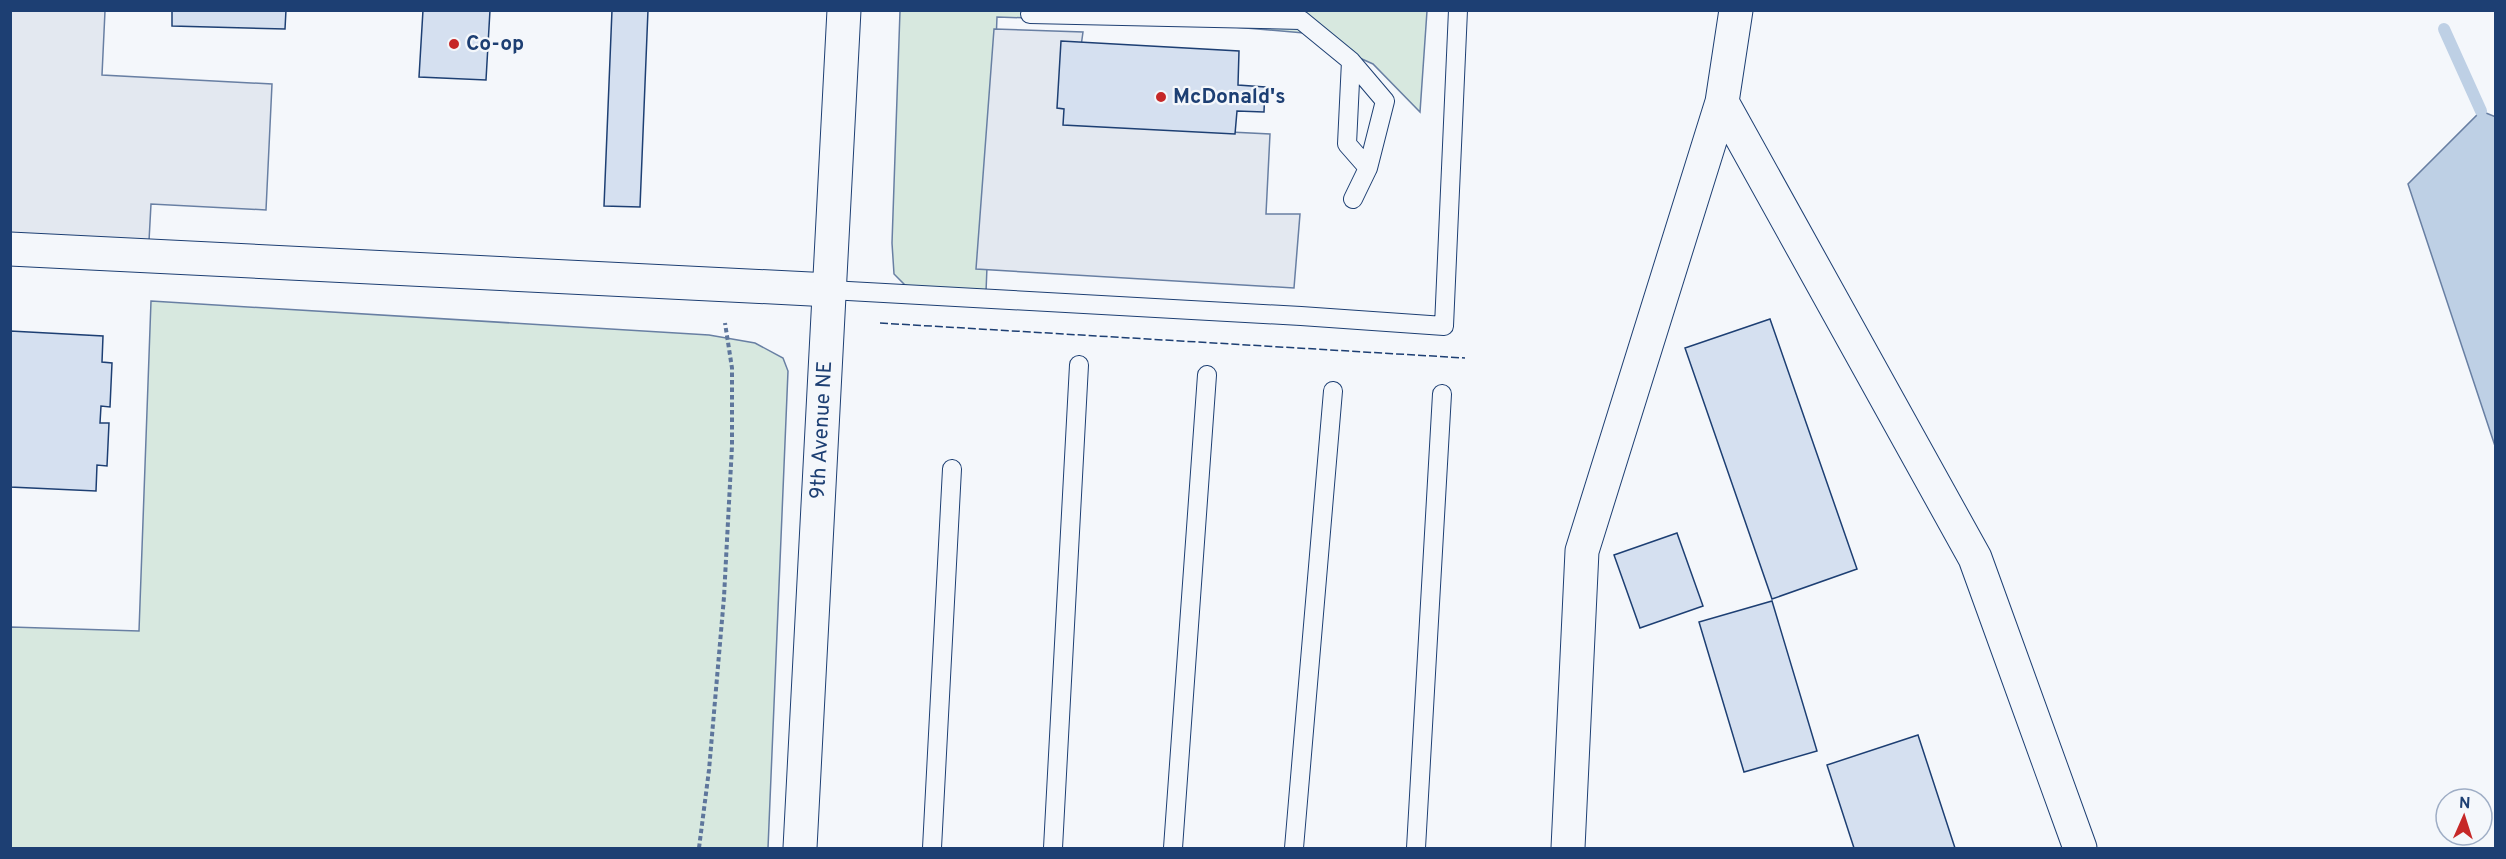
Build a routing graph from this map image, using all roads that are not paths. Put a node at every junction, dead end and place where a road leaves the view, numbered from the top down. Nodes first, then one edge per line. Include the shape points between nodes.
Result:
1 (844, 10) edge
2 (1458, 10) edge
3 (1736, 10) edge
4 (1030, 14) dead end
5 (1351, 61) junction
6 (1722, 102) junction
7 (1368, 168) junction
8 (1353, 200) dead end
9 (10, 249) edge
10 (830, 290) junction
11 (1078, 365) dead end
12 (1207, 375) dead end
13 (1333, 391) dead end
14 (1442, 394) dead end
15 (952, 469) dead end
16 (800, 849) edge
17 (932, 849) edge
18 (1053, 849) edge
19 (1173, 849) edge
20 (1294, 849) edge
21 (1416, 849) edge
22 (1568, 849) edge
23 (2080, 849) edge

1 - 10 street, 9th Avenue NE
2 - 10 lane via 1444,326
3 - 6 street
4 - 5 lane via 1301,20
5 - 7 lane via 1347,144
5 - 7 lane via 1385,101
6 - 22 street via 1582,551
6 - 23 street via 1975,558
7 - 8 lane
9 - 10 street
10 - 16 street, 9th Avenue NE
11 - 18 lane
12 - 19 lane
13 - 20 lane
14 - 21 lane
15 - 17 lane

